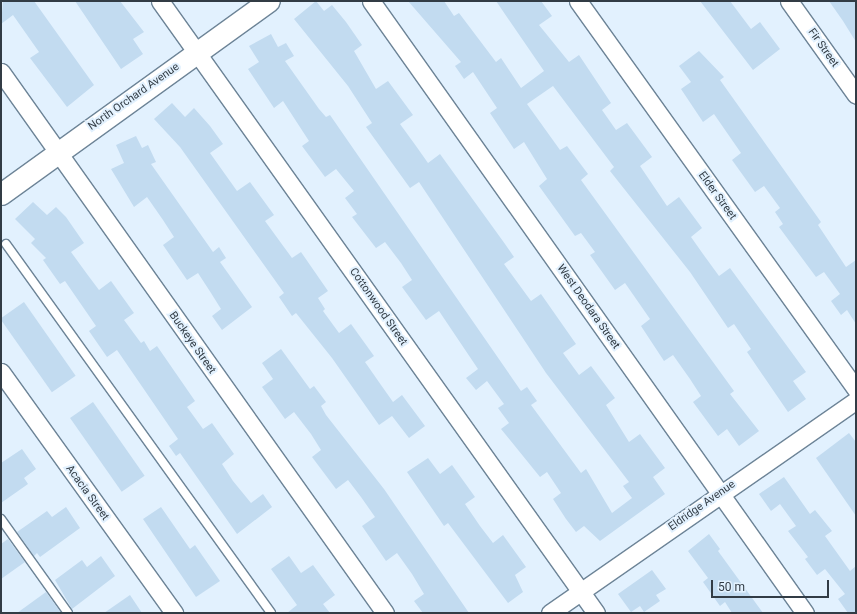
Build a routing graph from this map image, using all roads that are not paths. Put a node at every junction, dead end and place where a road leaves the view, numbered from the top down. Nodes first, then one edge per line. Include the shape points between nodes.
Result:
1 (160, 1) edge
2 (269, 1) edge
3 (371, 1) edge
4 (578, 1) edge
5 (789, 1) edge
6 (197, 52) junction
7 (1, 72) edge
8 (856, 95) edge
9 (58, 151) junction
10 (1, 194) edge
11 (6, 244) dead end
12 (1, 372) edge
13 (856, 390) edge
14 (856, 400) edge
15 (720, 494) junction
16 (1, 519) edge
17 (580, 592) junction
18 (68, 613) edge
19 (174, 613) edge
20 (271, 613) edge
21 (385, 613) edge
22 (550, 613) edge
23 (596, 613) edge
24 (805, 613) edge

1 - 6 street, Cottonwood Street
2 - 6 street, North Orchard Avenue
3 - 15 street, West Deodara Street
4 - 13 street, Elder Street
5 - 8 street, Fir Street
6 - 9 street, North Orchard Avenue
6 - 17 street, Cottonwood Street
7 - 9 street, Buckeye Street
9 - 10 street, North Orchard Avenue
9 - 21 street, Buckeye Street
11 - 20 lane
12 - 19 street, Acacia Street
14 - 15 street, Eldridge Avenue
15 - 17 street, Eldridge Avenue
15 - 24 street, West Deodara Street
16 - 18 lane
17 - 22 street, Eldridge Avenue
17 - 23 street, Cottonwood Street

